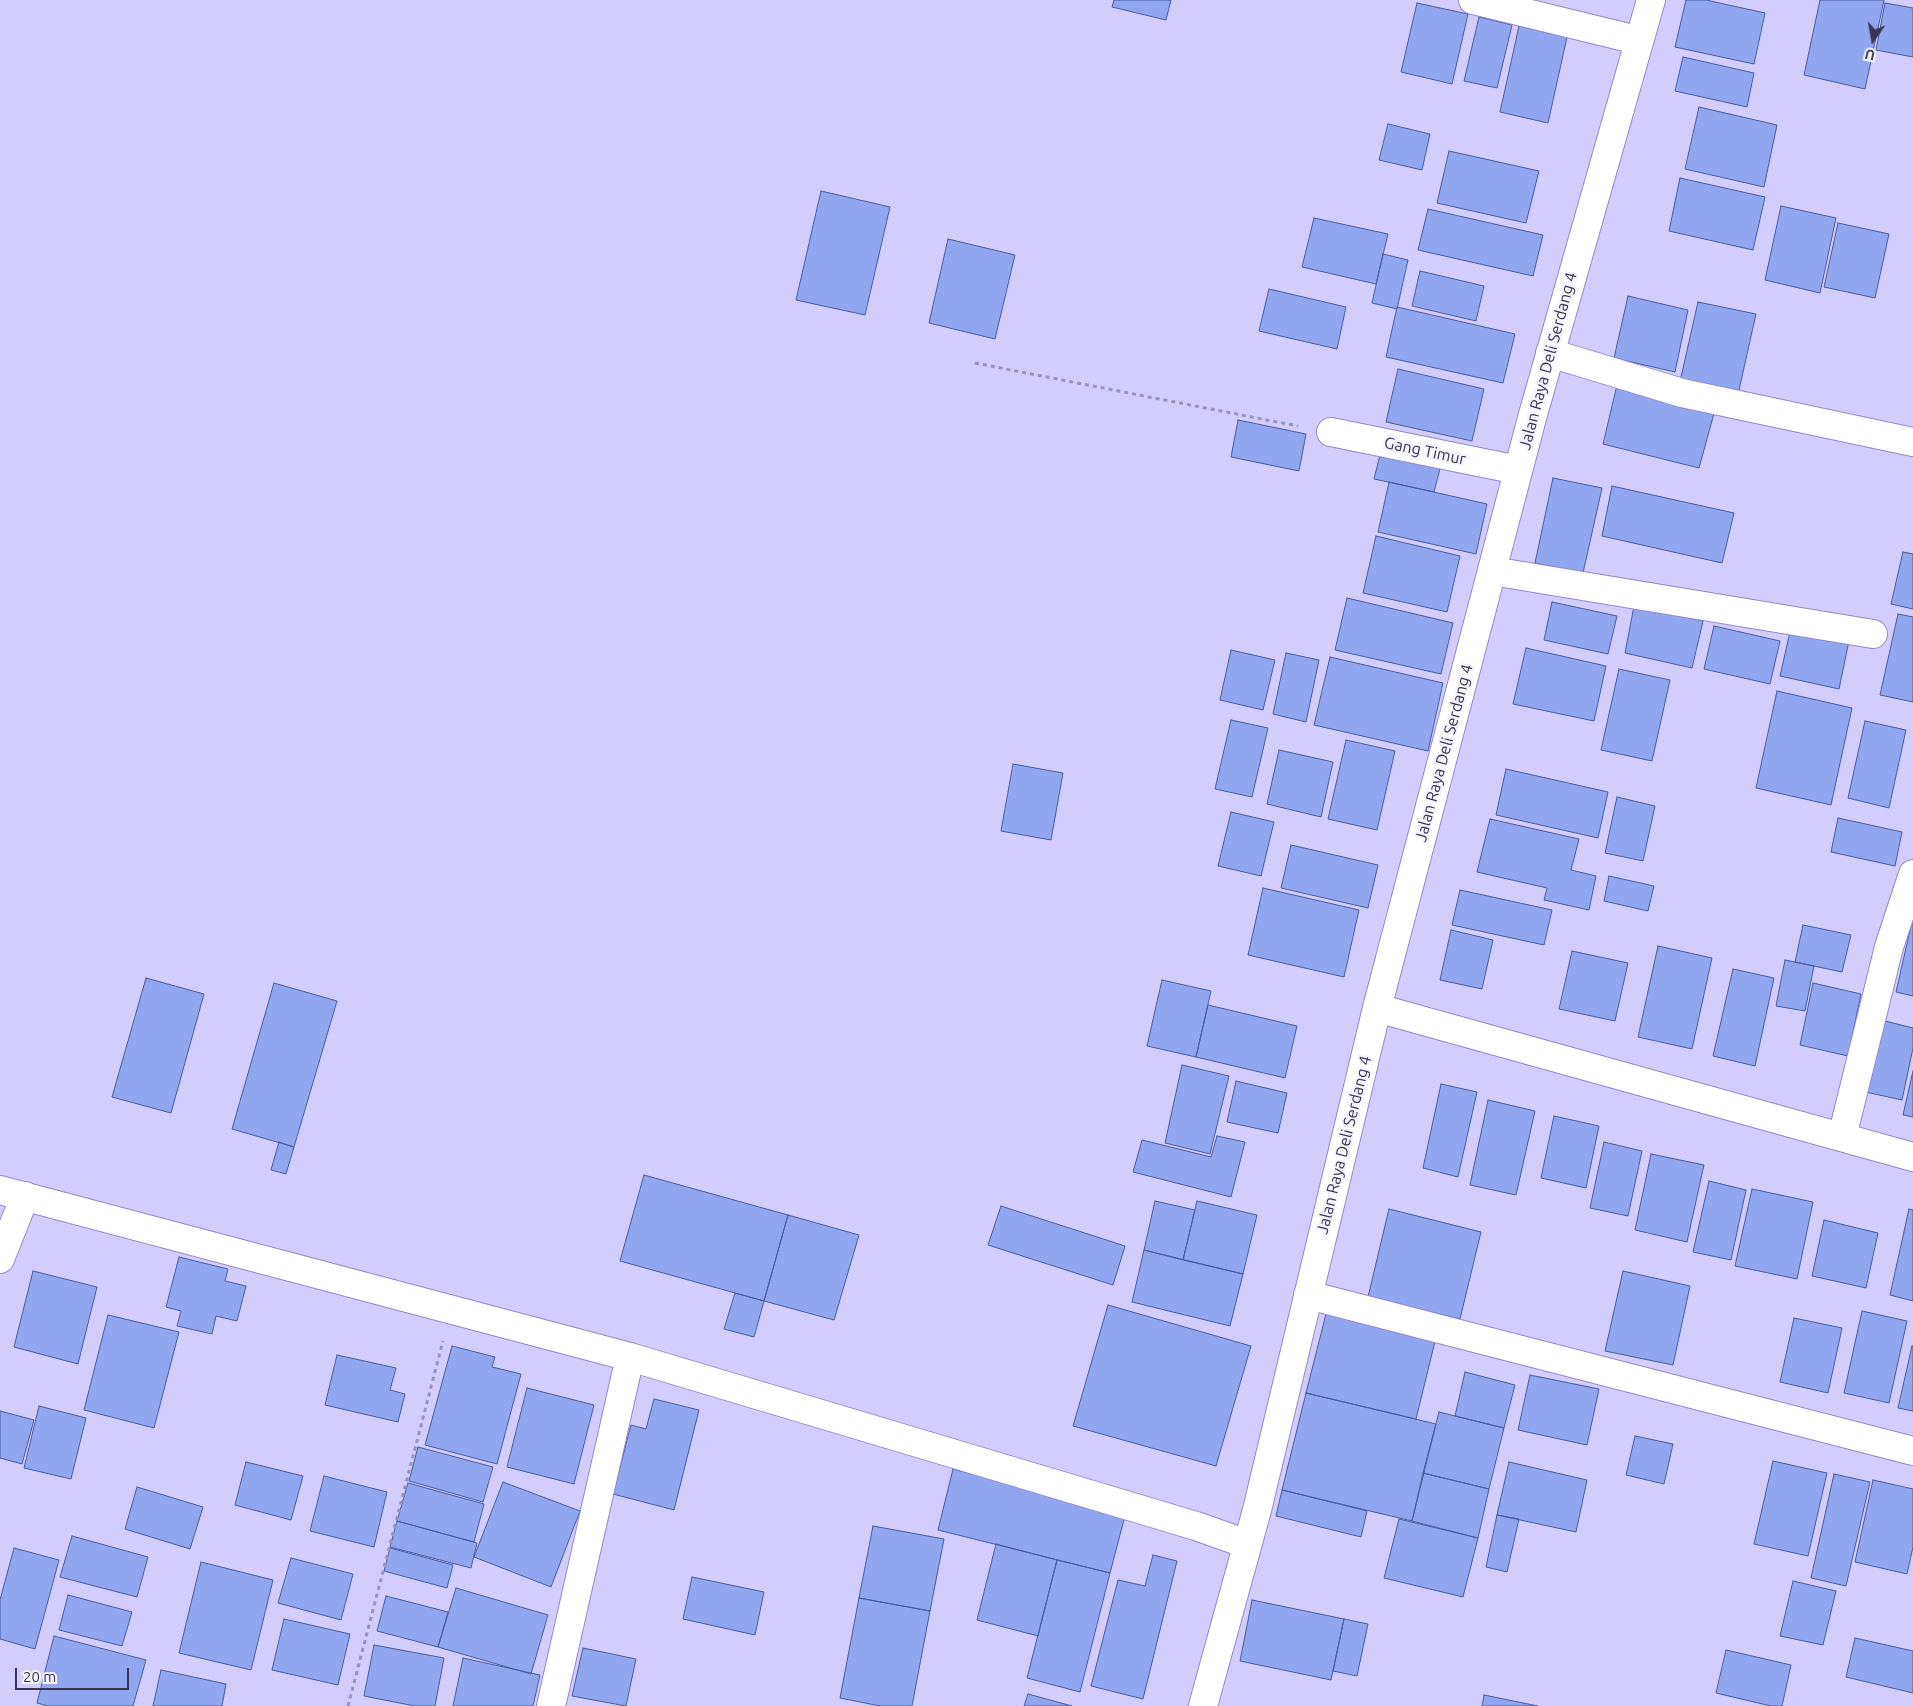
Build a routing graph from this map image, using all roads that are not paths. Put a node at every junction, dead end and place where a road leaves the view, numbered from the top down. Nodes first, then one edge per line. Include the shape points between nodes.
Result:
1 (1472, 0) edge
2 (1650, 0) edge
3 (1638, 40) junction
4 (1550, 353) junction
5 (1331, 432) road end
6 (1913, 442) edge
7 (1518, 470) junction
8 (1492, 571) junction
9 (1873, 634) dead end
10 (1913, 874) edge
11 (1377, 1008) junction
12 (1842, 1137) junction
13 (1913, 1156) edge
14 (12, 1193) edge
15 (0, 1259) edge
16 (1308, 1295) junction
17 (630, 1357) junction
18 (1913, 1451) edge
19 (1248, 1540) junction
20 (551, 1706) edge
21 (1203, 1706) edge

1 - 3 street
2 - 3 street, Jalan Raya Deli Serdang 4
3 - 4 street, Jalan Raya Deli Serdang 4
4 - 6 street via 1682,393
4 - 7 street, Jalan Raya Deli Serdang 4
5 - 7 street, Gang Timur
7 - 8 street, Jalan Raya Deli Serdang 4
8 - 9 street
8 - 11 street, Jalan Raya Deli Serdang 4
10 - 12 street via 1889,947
11 - 12 street
11 - 16 street, Jalan Raya Deli Serdang 4
12 - 13 street
14 - 15 street
14 - 17 street
16 - 18 street
16 - 19 street, Jalan Raya Deli Serdang 4
17 - 19 street
17 - 20 street
19 - 21 street, Jalan Raya Deli Serdang 4

